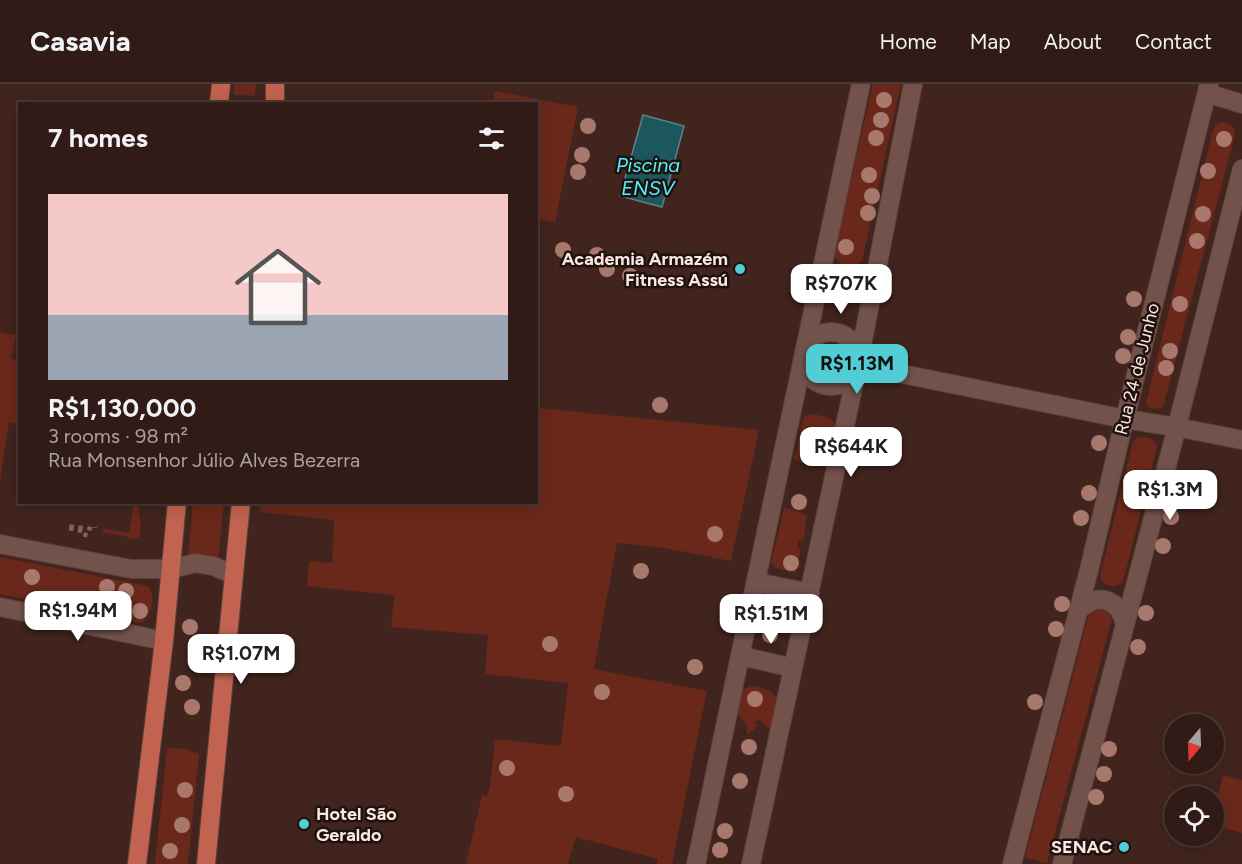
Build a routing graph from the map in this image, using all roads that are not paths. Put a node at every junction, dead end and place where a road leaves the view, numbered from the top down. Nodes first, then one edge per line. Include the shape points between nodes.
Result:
1 (221, 84) edge
2 (275, 84) edge
3 (861, 84) edge
4 (913, 84) edge
5 (1208, 89) edge
6 (219, 102) edge
7 (275, 102) edge
8 (1242, 104) edge
9 (1242, 169) edge
10 (805, 354) junction
11 (858, 365) junction
12 (1125, 419) junction
13 (1176, 427) junction
14 (1242, 440) edge
15 (177, 504) edge
16 (241, 504) edge
17 (0, 544) edge
18 (171, 569) junction
19 (1089, 570) junction
20 (234, 575) junction
21 (756, 582) junction
22 (1135, 582) junction
23 (810, 593) junction
24 (0, 607) edge
25 (1079, 610) junction
26 (1125, 625) junction
27 (164, 641) junction
28 (741, 656) junction
29 (793, 668) junction
30 (137, 864) edge
31 (206, 864) edge
32 (696, 864) edge
33 (751, 864) edge
34 (1012, 864) edge
35 (1062, 864) edge

1 - 6 main road
2 - 7 main road
3 - 10 street
4 - 11 street
5 - 8 street
5 - 12 street, Rua 24 de Junho
9 - 13 street
10 - 11 street via 813,378 829,385 844,383
10 - 11 street via 818,335 833,332 853,343
10 - 21 street
11 - 12 street
11 - 23 street
12 - 13 street
12 - 19 street, Rua 24 de Junho
13 - 14 street
13 - 22 street
15 - 18 main road
16 - 20 main road
17 - 18 street via 131,569
18 - 20 street via 195,563
18 - 27 main road
19 - 22 street via 1095,584 1108,591 1123,591
19 - 25 street, Rua 24 de Junho
20 - 31 main road
21 - 23 street
21 - 28 street
22 - 26 street
23 - 29 street
24 - 27 street
25 - 26 street via 1094,600 1112,602 1119,608
25 - 34 street, Rua 24 de Junho
26 - 35 street
27 - 30 main road
28 - 29 street
28 - 32 street
29 - 33 street

